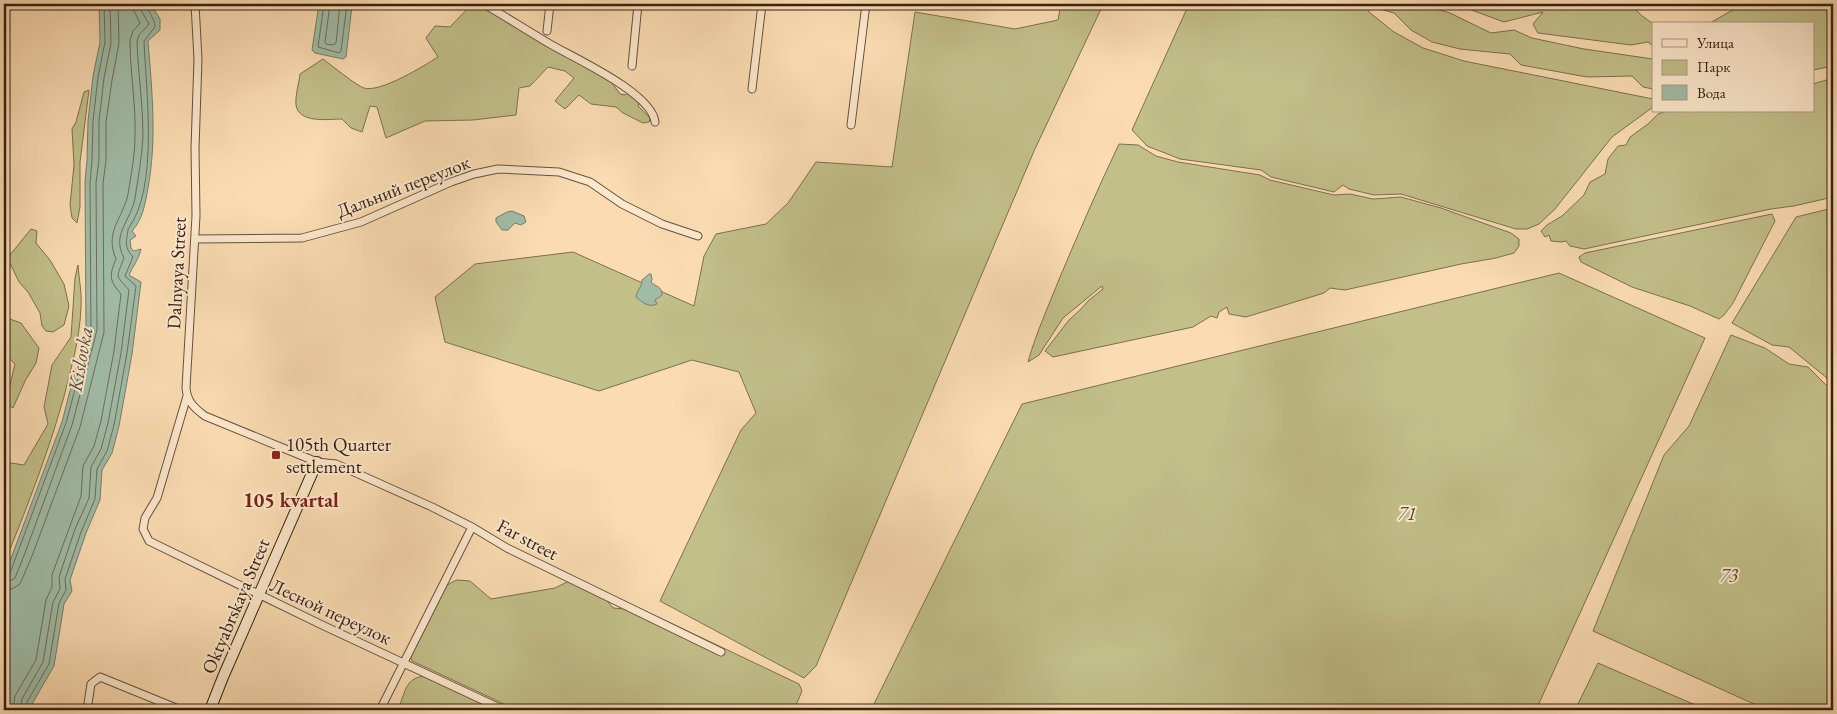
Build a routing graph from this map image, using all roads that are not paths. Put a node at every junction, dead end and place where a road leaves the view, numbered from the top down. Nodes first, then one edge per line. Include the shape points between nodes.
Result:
1 (6, 4) edge
2 (195, 4) edge
3 (484, 4) edge
4 (550, 4) edge
5 (638, 4) edge
6 (762, 4) edge
7 (866, 4) edge
8 (4, 18) edge
9 (548, 31) dead end
10 (632, 66) dead end
11 (752, 89) dead end
12 (655, 122) dead end
13 (851, 125) dead end
14 (698, 236) dead end
15 (196, 239) junction
16 (187, 396) junction
17 (317, 462) junction
18 (472, 527) junction
19 (259, 594) junction
20 (721, 652) dead end
21 (404, 664) junction
22 (87, 710) edge
23 (181, 710) edge
24 (210, 710) edge
25 (380, 710) edge
26 (504, 710) edge

1 - 8 street
2 - 15 street, Dalnyaya Street via 198,59
3 - 12 street via 620,83 652,111
4 - 9 street
5 - 10 street
6 - 11 street
7 - 13 street
14 - 15 street, Дальний переулок via 662,224 622,204 590,182 559,172 498,169 451,182 360,222 312,236
15 - 16 street, Dalnyaya Street
16 - 17 street via 205,416
16 - 19 street, Лесной переулок via 157,498 143,528 149,541
17 - 18 street, Far street via 336,464
17 - 19 street, Oktyabrskaya Street
18 - 20 street, Far street via 507,548
18 - 21 street
19 - 21 street, Лесной переулок
19 - 24 street, Oktyabrskaya Street
21 - 25 street
21 - 26 street, Лесной переулок
22 - 23 street via 91,684 100,677

